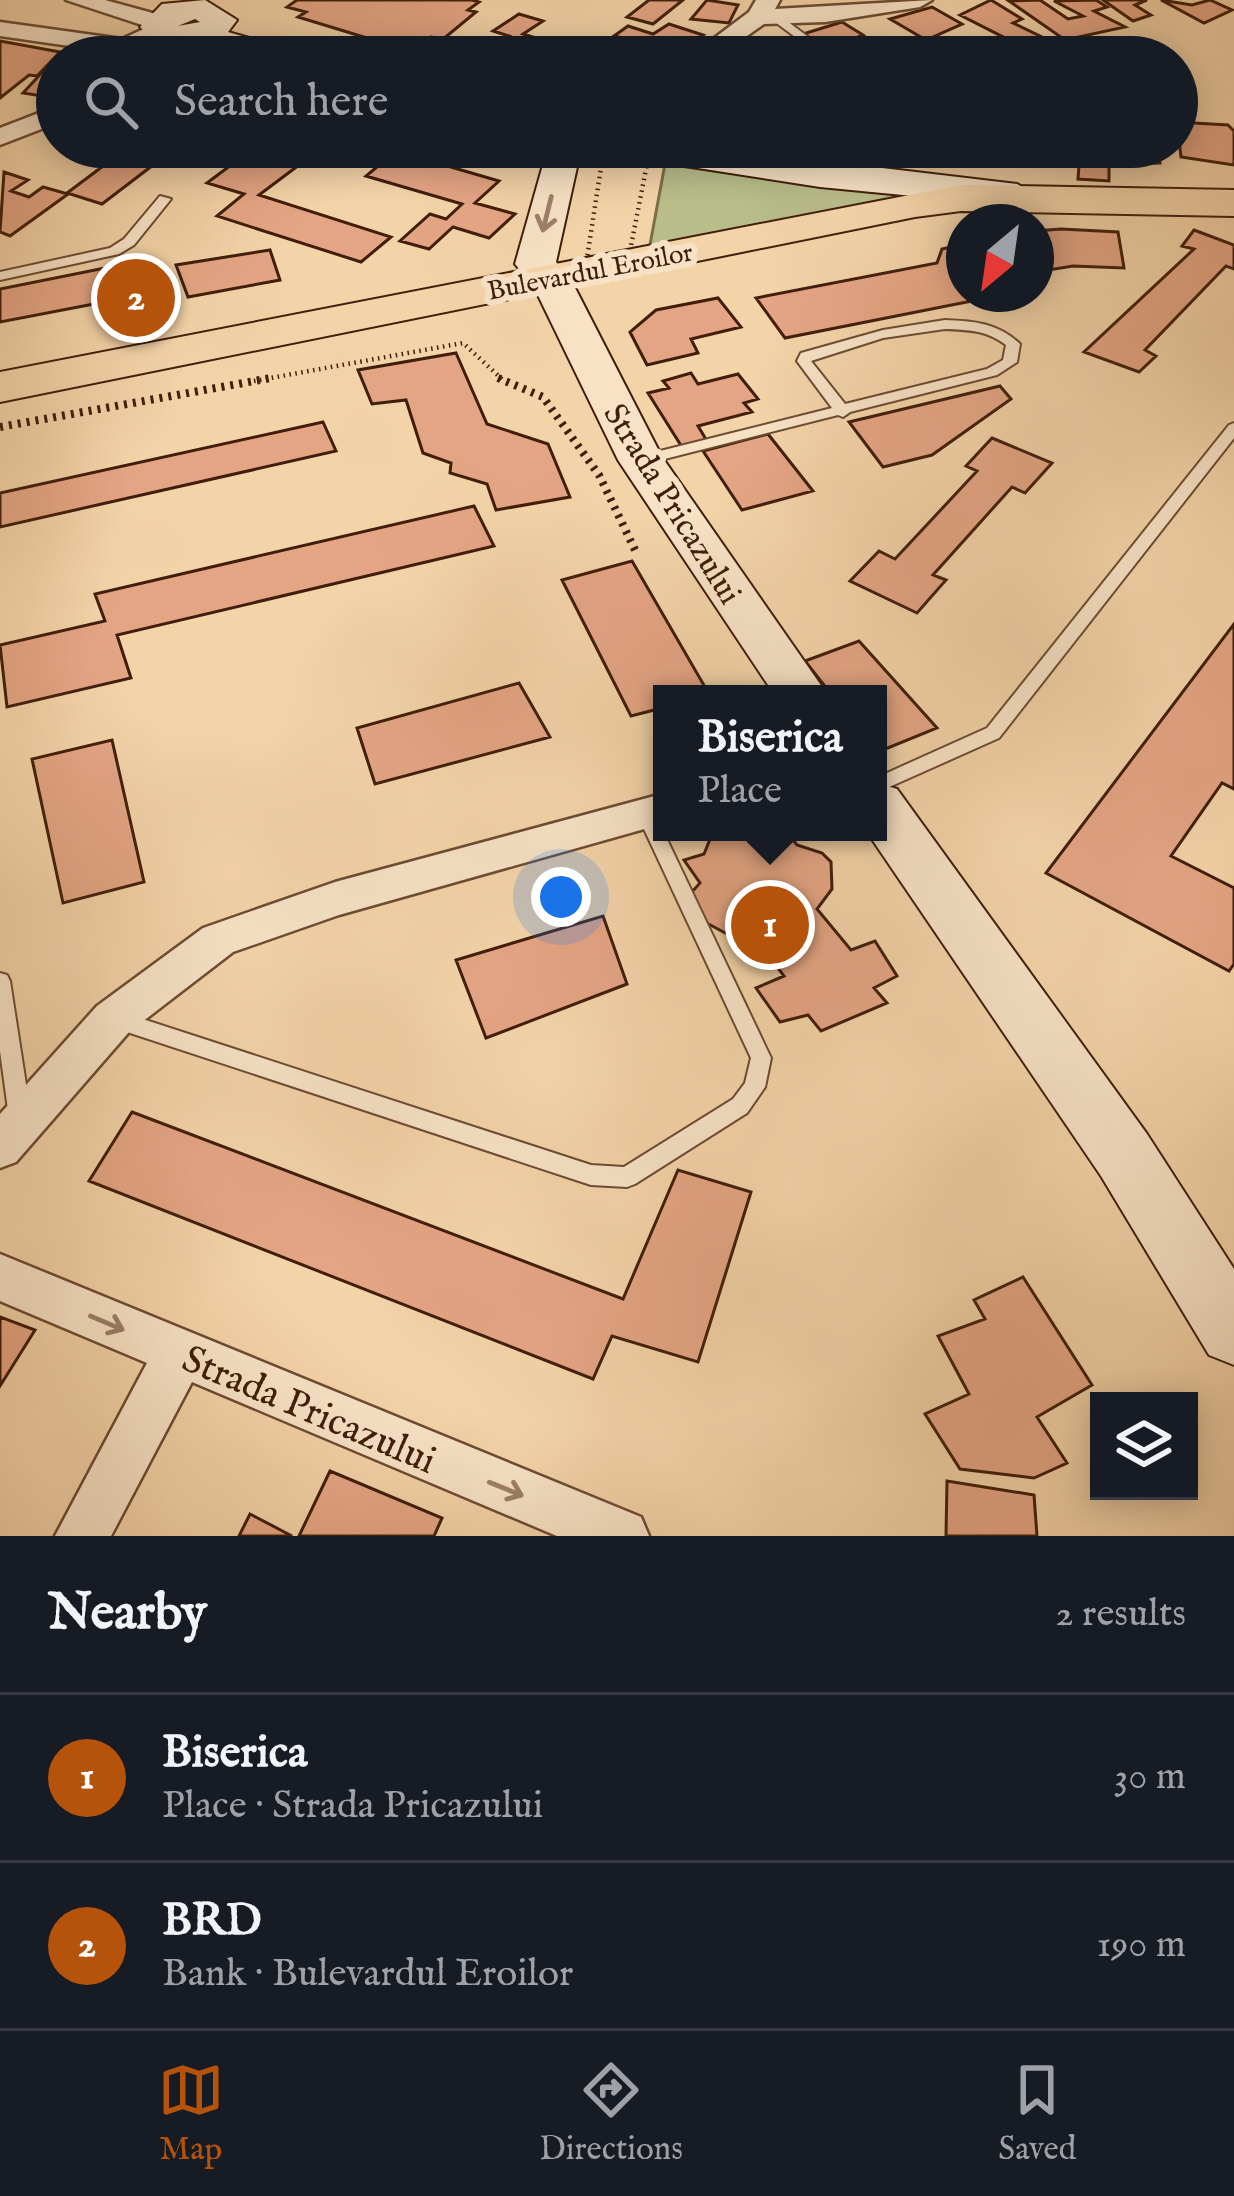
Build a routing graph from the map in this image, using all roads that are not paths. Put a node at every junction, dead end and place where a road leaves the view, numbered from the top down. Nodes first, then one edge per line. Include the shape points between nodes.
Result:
1 (79, 0) edge
2 (249, 0) edge
3 (920, 0) edge
4 (767, 11) edge
5 (0, 29) edge
6 (182, 32) edge
7 (731, 36) edge
8 (801, 36) edge
9 (36, 122) edge
10 (0, 137) edge
11 (558, 168) edge
12 (596, 168) edge
13 (768, 168) edge
14 (165, 199) dead end
15 (1073, 200) junction
16 (1234, 203) edge
17 (0, 276) edge
18 (556, 292) junction
19 (0, 387) edge
20 (0, 404) edge
21 (843, 412) junction
22 (1234, 428) edge
23 (641, 460) junction
24 (795, 685) edge
25 (887, 781) edge
26 (653, 811) edge
27 (887, 817) edge
28 (667, 841) edge
29 (0, 981) edge
30 (113, 1018) junction
31 (10, 1134) edge
32 (0, 1277) edge
33 (1234, 1331) edge
34 (180, 1354) junction
35 (82, 1536) edge
36 (622, 1536) edge

1 - 6 street
2 - 6 main road
3 - 4 street
4 - 7 street
4 - 8 lane
5 - 6 street
9 - 10 street
11 -> 18 main road, Strada Pricazului via 535,264
12 - 18 main road via 575,258
13 - 15 main road
14 - 17 lane via 114,251
15 - 16 main road, Bulevardul Eroilor
15 - 18 main road, Bulevardul Eroilor
18 - 19 main road, Bulevardul Eroilor
18 - 20 main road, Bulevardul Eroilor
18 - 23 main road, Strada Pricazului
21 - 21 lane via 992,372 1010,362 1012,344 992,327 956,322 806,356
21 - 23 lane
22 - 25 lane via 993,734
23 - 24 main road, Strada Pricazului
26 - 30 street via 269,919 187,960
27 - 33 main road via 1124,1155
28 - 30 lane via 761,1058 755,1087 740,1106 627,1177 591,1175
29 - 31 lane
30 - 31 street
32 -> 34 street, Strada Pricazului
34 - 35 street
34 -> 36 street, Strada Pricazului

